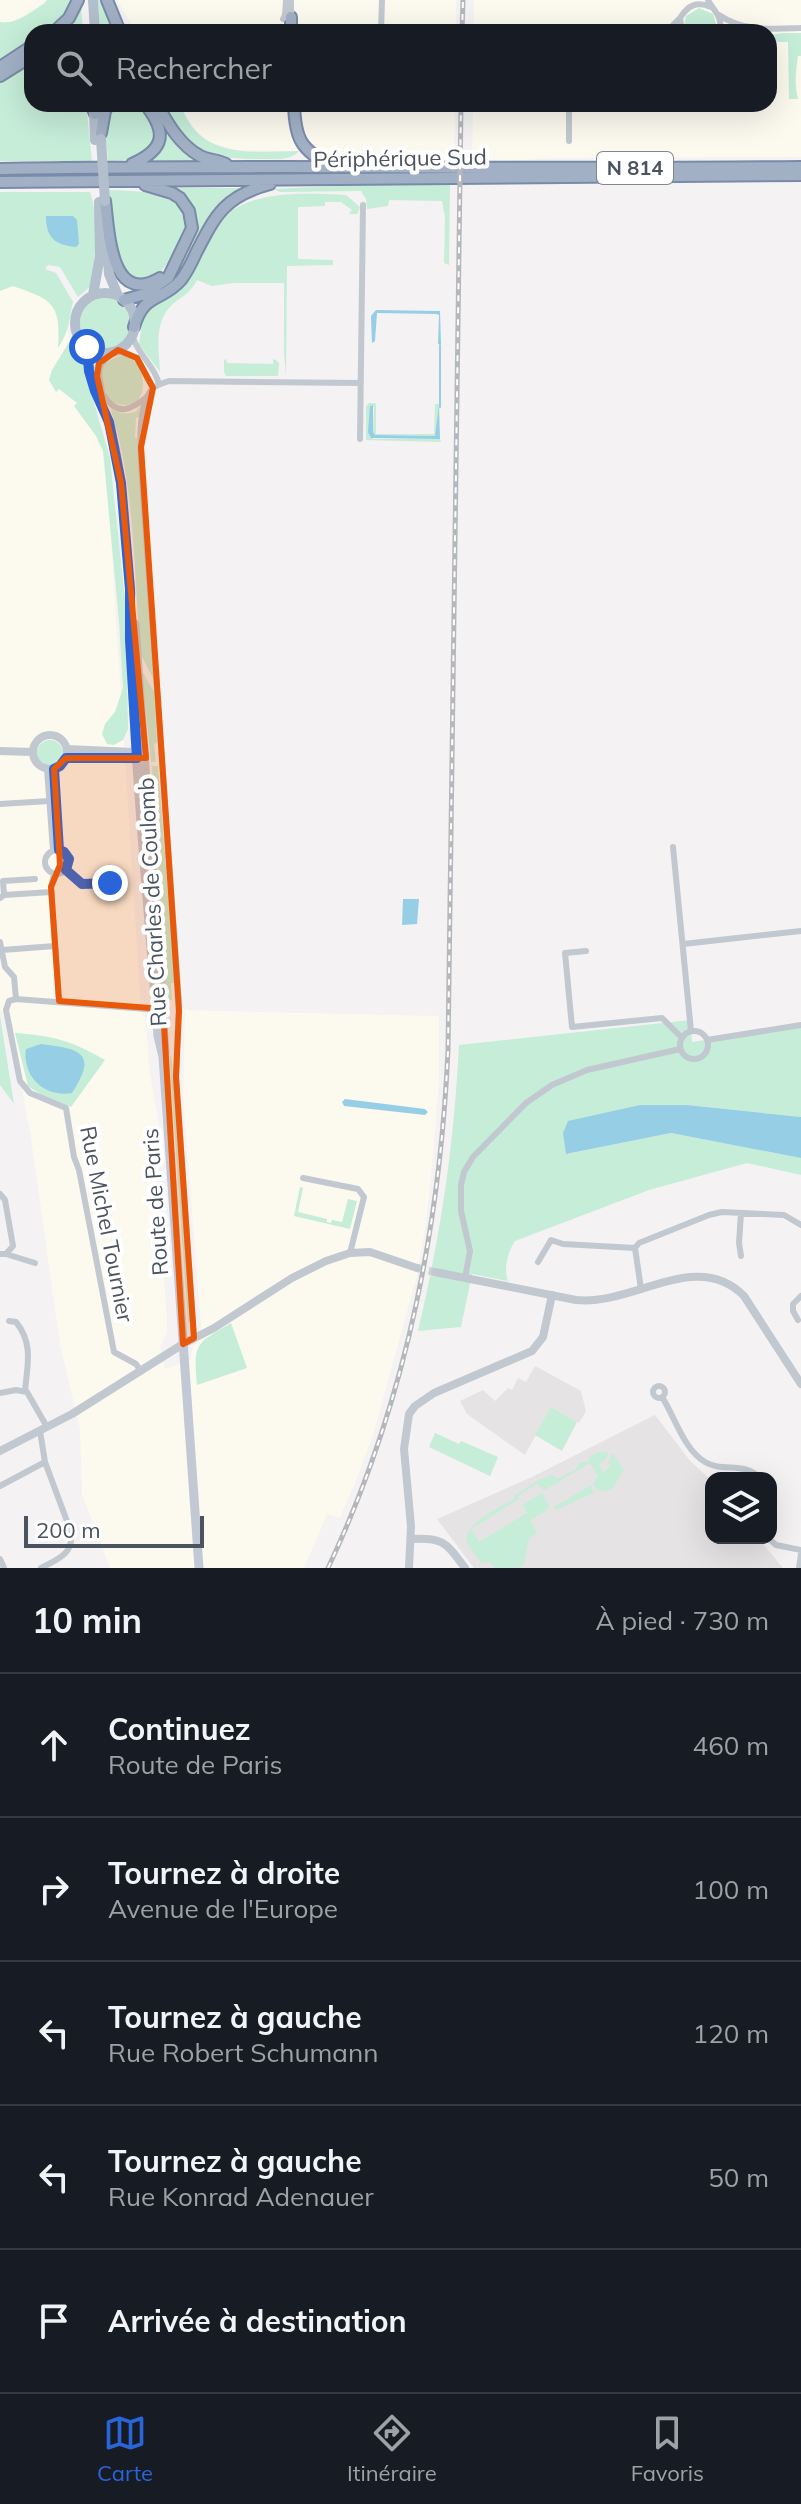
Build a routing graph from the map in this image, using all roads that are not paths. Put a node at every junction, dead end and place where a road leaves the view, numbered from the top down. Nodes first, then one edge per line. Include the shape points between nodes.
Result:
1 (78, 0) edge
2 (90, 0) edge
3 (107, 0) edge
4 (289, 0) edge
5 (382, 0) edge
6 (691, 3) edge
7 (710, 3) edge
8 (719, 15) junction
9 (287, 18) joint
10 (680, 18) junction
11 (63, 24) edge
12 (92, 24) edge
13 (117, 24) edge
14 (289, 24) edge
15 (381, 24) edge
16 (674, 24) edge
17 (681, 24) edge
18 (719, 24) edge
19 (734, 24) edge
20 (801, 28) edge
21 (777, 29) edge
22 (24, 51) edge
23 (24, 61) edge
24 (0, 67) edge
25 (0, 76) edge
26 (96, 112) edge
27 (105, 112) edge
28 (150, 112) edge
29 (162, 112) edge
30 (294, 112) edge
31 (569, 112) edge
32 (99, 137) junction
33 (569, 141) dead end
34 (126, 167) junction
35 (231, 167) junction
36 (801, 167) edge
37 (334, 168) junction
38 (0, 169) edge
39 (801, 175) edge
40 (284, 180) junction
41 (0, 182) edge
42 (135, 182) junction
43 (102, 202) junction
44 (363, 205) dead end
45 (173, 266) junction
46 (93, 295) junction
47 (121, 298) junction
48 (133, 331) junction
49 (87, 347) junction
50 (115, 351) junction
51 (361, 383) junction
52 (156, 386) junction
53 (101, 390) junction
54 (148, 396) junction
55 (101, 403) junction
56 (360, 439) dead end
57 (0, 751) edge
58 (33, 752) junction
59 (66, 754) junction
60 (141, 755) junction
61 (50, 769) junction
62 (49, 801) junction
63 (0, 804) edge
64 (673, 847) dead end
65 (56, 850) junction
66 (66, 870) junction
67 (54, 874) junction
68 (35, 879) dead end
69 (2, 882) edge
70 (125, 883) dead end
71 (51, 892) junction
72 (2, 896) edge
73 (801, 931) edge
74 (683, 944) junction
75 (1, 946) edge
76 (55, 946) junction
77 (586, 951) dead end
78 (16, 999) junction
79 (59, 1001) junction
80 (156, 1008) junction
81 (163, 1016) junction
82 (801, 1025) edge
83 (691, 1031) junction
84 (681, 1037) junction
85 (707, 1040) junction
86 (680, 1049) junction
87 (163, 1057) junction
88 (303, 1178) dead end
89 (0, 1194) edge
90 (741, 1213) junction
91 (801, 1225) edge
92 (635, 1248) junction
93 (350, 1253) junction
94 (3, 1254) edge
95 (741, 1256) dead end
96 (538, 1262) dead end
97 (35, 1263) dead end
98 (417, 1268) tunnel mouth
99 (435, 1272) tunnel mouth
100 (465, 1278) junction
101 (641, 1289) junction
102 (552, 1295) junction
103 (801, 1296) edge
104 (798, 1320) dead end
105 (9, 1321) dead end
106 (194, 1338) junction
107 (183, 1344) junction
108 (141, 1371) junction
109 (801, 1384) edge
110 (25, 1391) junction
111 (0, 1393) edge
112 (662, 1397) dead end
113 (44, 1429) junction
114 (0, 1451) edge
115 (45, 1462) junction
116 (752, 1472) edge
117 (0, 1486) edge
118 (411, 1539) junction
119 (775, 1544) edge
120 (801, 1552) edge
121 (0, 1559) edge
122 (4, 1568) edge
123 (41, 1568) edge
124 (199, 1568) edge
125 (409, 1568) edge
126 (465, 1568) edge
127 (799, 1568) edge

1 - 11 highway
2 - 12 main road
3 - 13 highway
4 - 9 street
5 - 15 street
6 - 7 street
6 - 10 street
7 - 8 street
8 - 18 street
8 - 19 street
9 - 14 highway
10 - 16 street
10 - 17 street
20 - 21 street
22 - 24 highway
23 - 25 highway
26 - 32 main road
27 - 32 highway
28 - 34 highway via 157,125 158,146
29 - 35 highway, N 814 via 188,147
30 - 37 highway via 301,142
31 - 33 street
32 - 43 main road, bridge
34 - 35 highway, Périphérique Sud / N 814
34 - 38 highway, Périphérique Sud / N 814
35 - 37 highway, Périphérique Sud / N 814
36 - 37 highway, Périphérique Sud / N 814
39 - 40 highway, Périphérique Sud / N 814
40 - 42 highway, Périphérique Sud / N 814
40 - 48 highway, N 814 via 226,204 182,278 145,304
41 - 42 highway, Périphérique Sud / N 814
42 - 45 highway, N 814 via 172,193 188,208 192,232
43 - 45 highway via 122,275 148,284
43 - 46 main road
43 - 47 main road via 109,274
44 - 51 street
45 - 47 highway, N 814 via 156,288
46 - 47 main road
46 - 49 main road via 79,306 75,318
47 - 48 main road via 132,310
48 - 50 main road
48 - 52 street via 139,351 156,373
49 - 50 main road
49 - 55 main road, Route de Paris
50 - 52 street via 137,358
50 - 53 main road, Route de Paris via 99,363
51 - 52 street via 174,380
51 - 56 street
52 - 54 street, Rue Charles de Coulomb
53 - 54 street via 109,404 122,410
53 - 55 main road, Route de Paris
54 - 106 street, Rue Charles de Coulomb via 141,447 179,1011 176,1077
55 - 60 main road, Route de Paris via 121,483
57 - 58 street
58 - 59 street via 47,735 59,738
58 - 61 street via 36,762
59 - 60 street
59 - 61 street via 60,766
60 - 80 main road, Route de Paris
60 - 81 main road, Route de Paris
61 - 62 street
61 - 65 street
62 - 63 street
62 - 65 street
64 - 74 street
65 - 66 street via 69,859
65 - 67 street via 44,863
66 - 67 street
66 - 70 street via 84,884
67 - 71 street
68 - 69 street
69 - 72 street
71 - 72 street
71 - 76 street
73 - 74 street
74 - 83 street
75 - 76 street
75 - 78 street via 5,967 14,977
76 - 79 street
77 - 84 street via 565,953 572,1027 662,1018
78 - 79 street
78 - 108 street, Rue Michel Tournier via 8,1004 6,1015 20,1081 30,1093 66,1108 114,1352
79 - 80 street
80 - 81 street
80 - 87 main road, Route de Paris
81 - 87 main road, Route de Paris
82 - 85 street
83 - 84 street
83 - 85 street via 701,1032
84 - 86 street
85 - 86 street via 700,1057 688,1058
86 - 100 street via 587,1070 552,1085 526,1103 473,1157 461,1185 470,1246
87 - 107 main road, Route de Paris
88 - 93 street via 358,1189 364,1197
89 - 94 street via 13,1240
90 - 91 street via 784,1215
90 - 92 street via 709,1215
90 - 95 street
92 - 96 street via 551,1240
92 - 101 street
93 - 98 street via 370,1252
93 - 106 street via 310,1268
94 - 97 street
99 - 100 street
100 - 102 street
101 - 102 street via 594,1301
101 - 109 street via 693,1276 732,1286 747,1299
102 - 118 street via 543,1337 534,1349 434,1393 410,1411 404,1460
103 - 104 street via 793,1304
105 - 110 street via 23,1332 30,1358
106 - 107 street
107 - 108 street
107 - 124 main road, Route de Paris
108 - 113 street
110 - 111 street
110 - 113 street
112 - 116 street via 700,1459
113 - 114 street
113 - 115 street
115 - 117 street
115 - 123 street via 72,1541 67,1554
118 - 125 street
118 - 126 street via 441,1541
119 - 120 street
120 - 127 street
121 - 122 street

